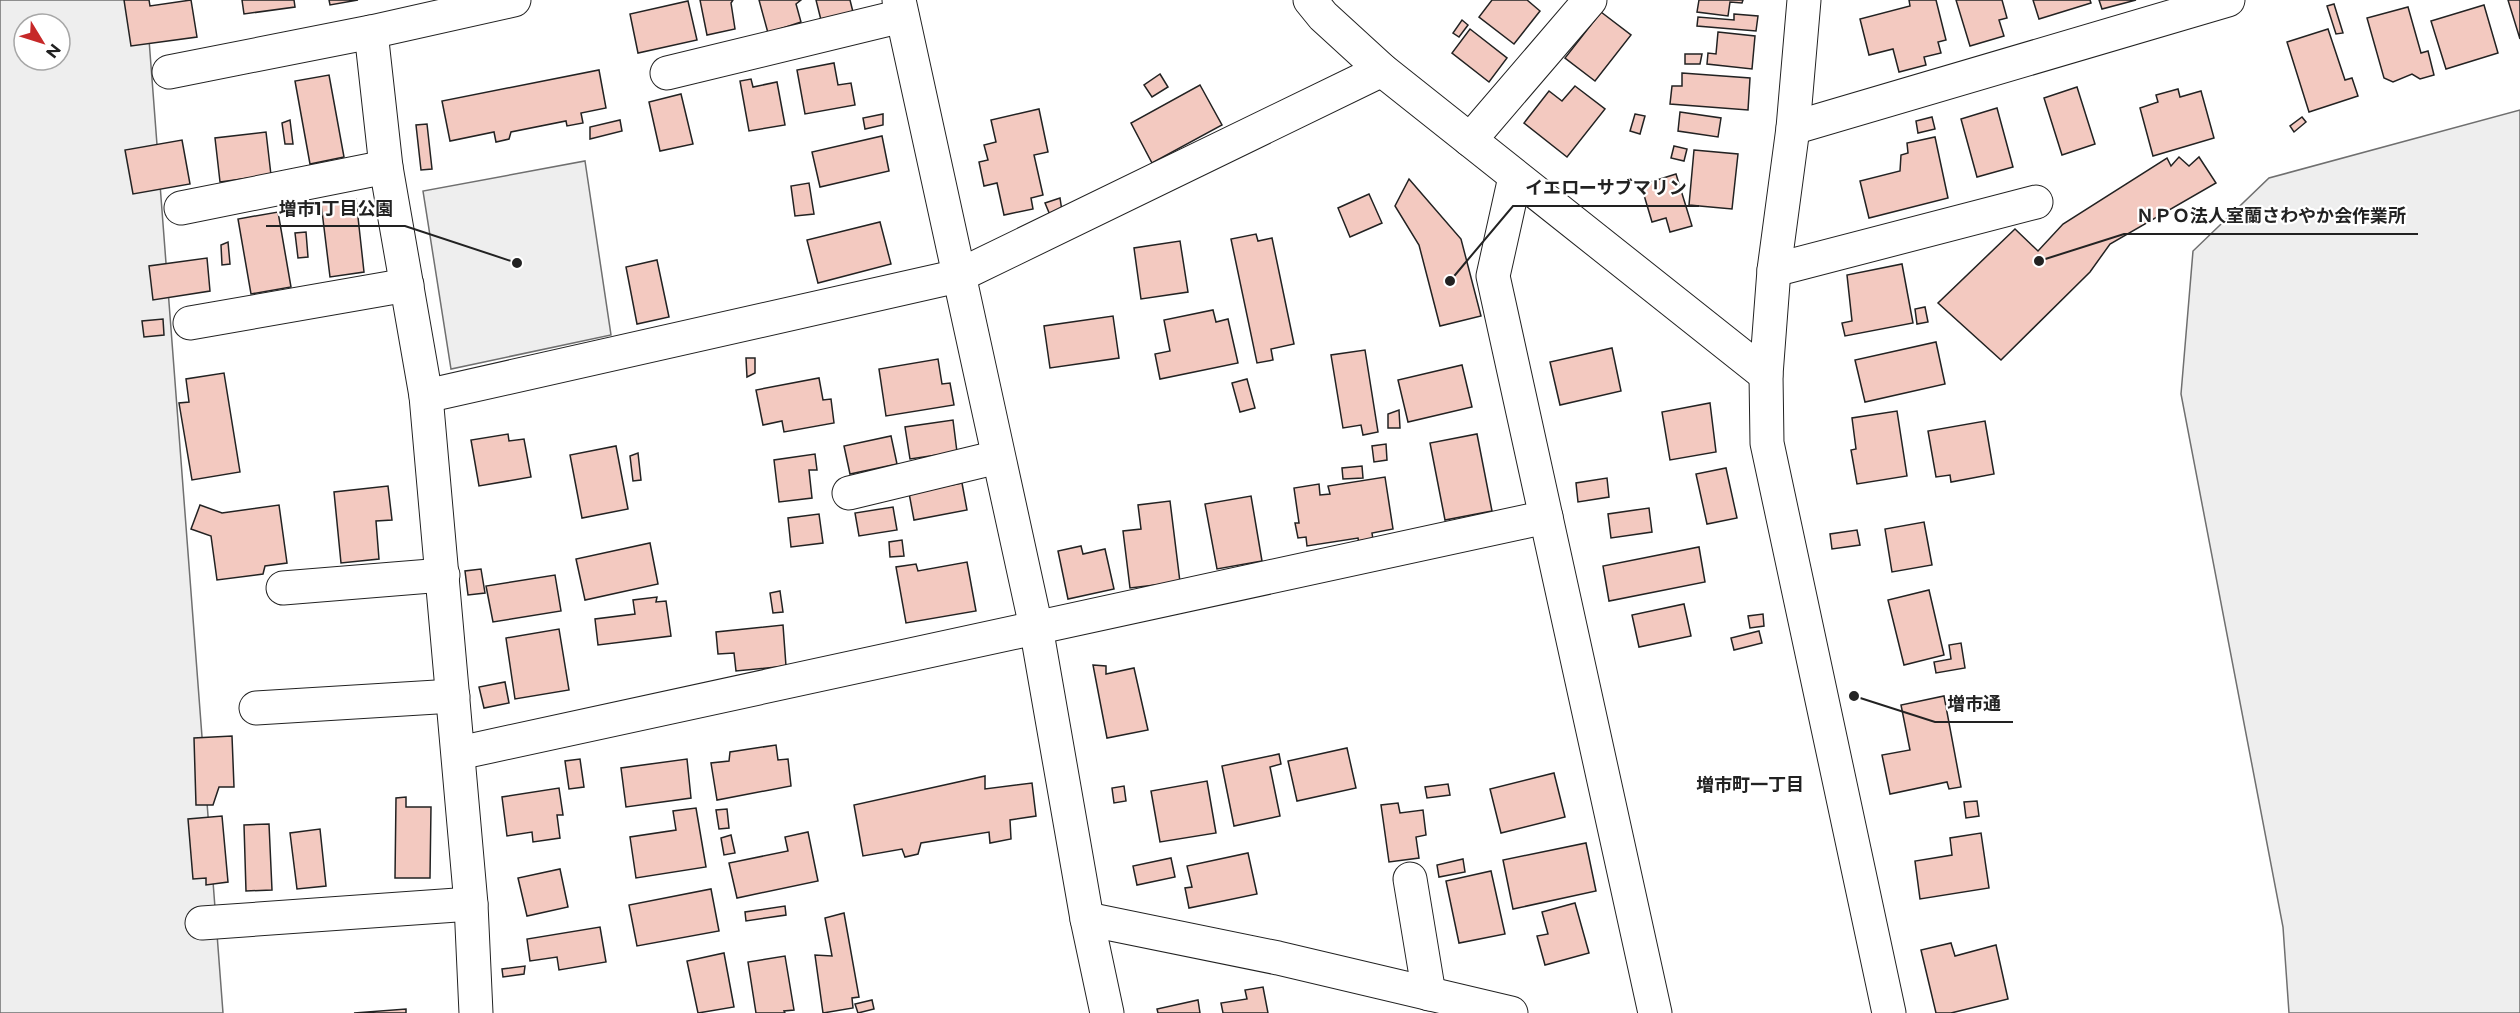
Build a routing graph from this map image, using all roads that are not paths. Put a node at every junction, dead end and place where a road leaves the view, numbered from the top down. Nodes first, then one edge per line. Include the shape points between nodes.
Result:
1 (514, 0) edge
2 (1310, 0) edge
3 (1590, 0) edge
4 (1804, 0) edge
5 (2228, 0) edge
6 (901, 8) edge
7 (371, 32) junction
8 (1382, 70) junction
9 (169, 72) dead end
10 (667, 73) dead end
11 (1793, 128) junction
12 (1470, 140) junction
13 (386, 167) junction
14 (1515, 177) junction
15 (2036, 202) dead end
16 (181, 208) dead end
17 (1774, 270) junction
18 (958, 276) junction
19 (407, 285) junction
20 (190, 323) dead end
21 (1766, 375) junction
22 (426, 396) junction
23 (998, 457) junction
24 (849, 493) dead end
25 (1546, 517) junction
26 (442, 575) junction
27 (283, 588) dead end
28 (1036, 627) junction
29 (453, 696) junction
30 (256, 708) dead end
31 (459, 753) junction
32 (1410, 879) dead end
33 (471, 904) junction
34 (1087, 919) junction
35 (202, 923) dead end
36 (1445, 1002) edge
37 (476, 1013) edge
38 (1107, 1013) edge
39 (1511, 1013) edge
40 (1655, 1013) edge
41 (1889, 1013) edge

1 - 7 street
2 - 8 street
3 - 12 street
4 - 11 street
5 - 11 street
6 - 10 street
6 - 18 street
7 - 9 street
7 - 13 street
8 - 12 street
8 - 18 street
11 - 17 street
12 - 14 street
13 - 16 street
13 - 19 street
14 - 21 street
14 - 25 street via 1493,276
15 - 17 street
17 - 21 street
18 - 22 street
18 - 23 street
19 - 20 street
19 - 22 street
21 - 41 street via 1767,443
22 - 26 street
23 - 24 street
23 - 28 street
25 - 28 street
25 - 40 street
26 - 27 street
26 - 29 street
28 - 31 street
28 - 34 street
29 - 30 street
29 - 31 street
31 - 33 street
32 - 36 street
33 - 35 street
33 - 37 street
34 - 36 street via 1278,958
34 - 38 street
36 - 39 street

